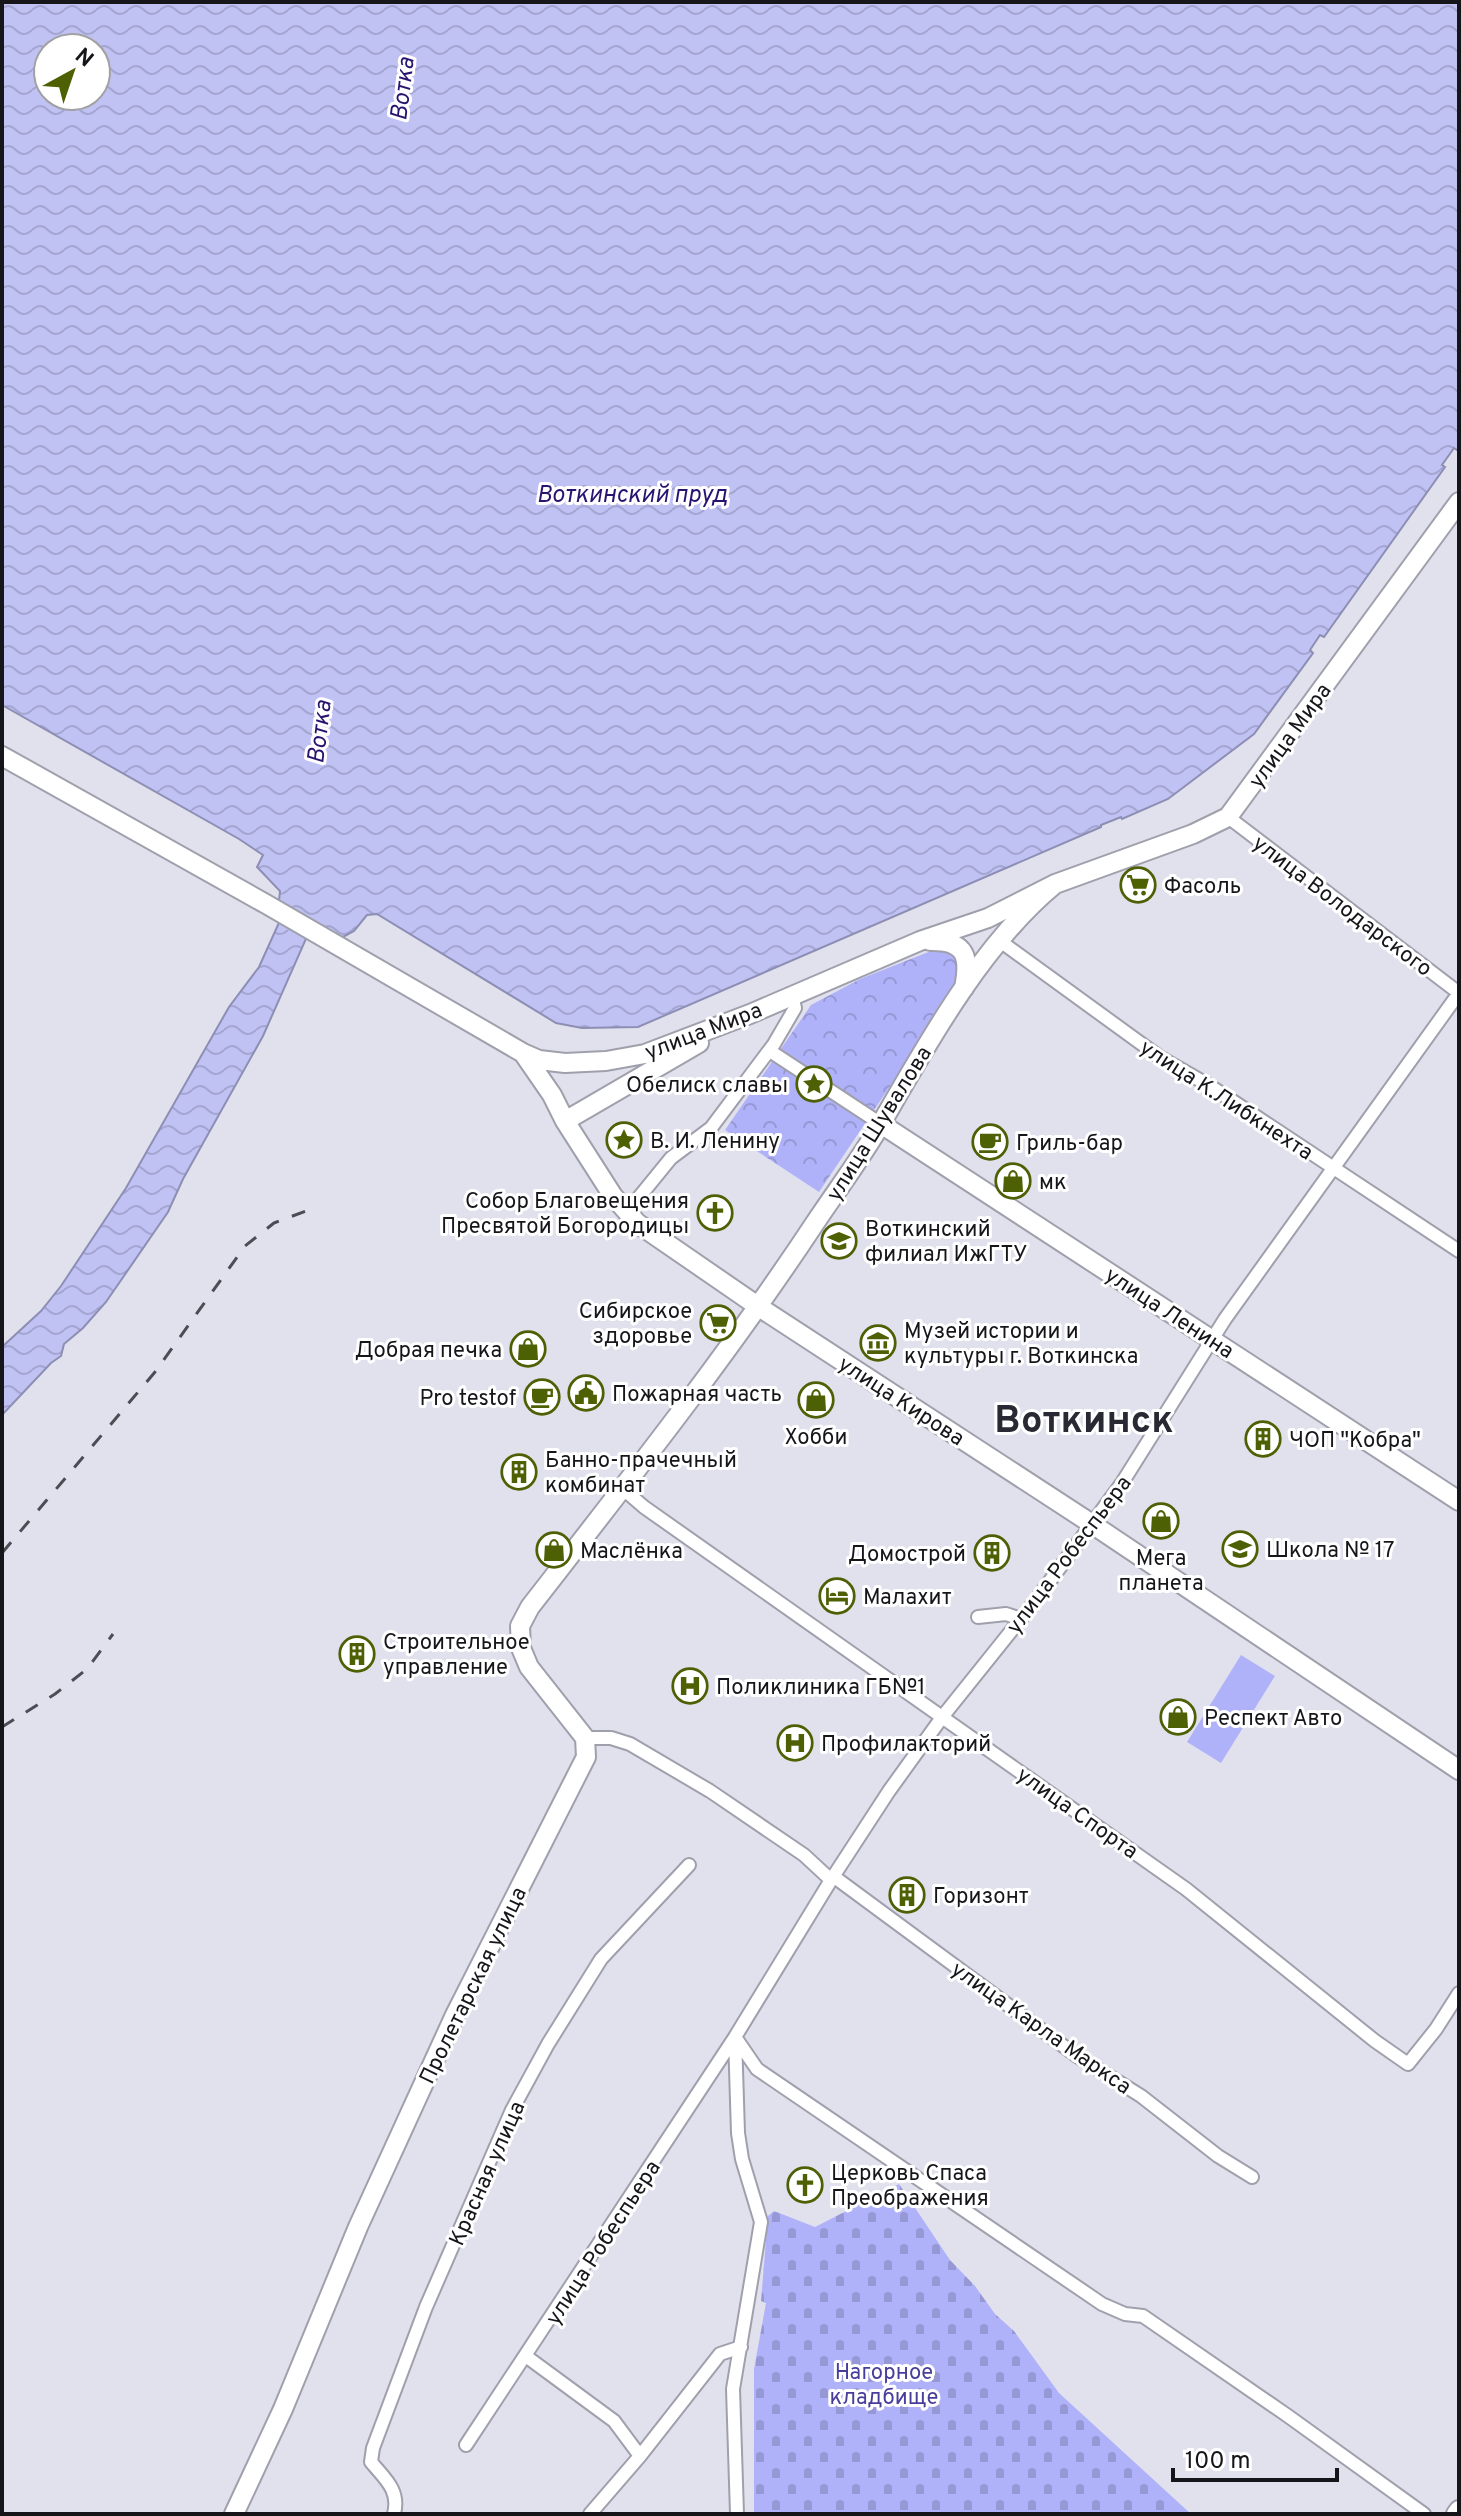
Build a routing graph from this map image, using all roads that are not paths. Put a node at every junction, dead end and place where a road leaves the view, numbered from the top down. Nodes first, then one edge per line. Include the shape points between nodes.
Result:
1 (1459, 502) edge
2 (2, 756) edge
3 (1228, 817) junction
4 (1055, 884) junction
5 (920, 941) junction
6 (1000, 941) junction
7 (963, 991) junction
8 (1459, 993) edge
9 (792, 995) junction
10 (750, 1014) junction
11 (523, 1053) junction
12 (773, 1053) dead end
13 (565, 1121) junction
14 (881, 1124) junction
15 (1333, 1168) junction
16 (627, 1212) junction
17 (1459, 1251) edge
18 (759, 1307) junction
19 (1212, 1340) junction
20 (622, 1488) junction
21 (1459, 1501) edge
22 (1092, 1524) junction
23 (978, 1617) dead end
24 (1021, 1619) junction
25 (943, 1716) junction
26 (585, 1738) junction
27 (1459, 1770) edge
28 (689, 1865) dead end
29 (832, 1878) junction
30 (1459, 1993) edge
31 (735, 2037) junction
32 (1252, 2177) dead end
33 (741, 2347) junction
34 (527, 2357) junction
35 (466, 2445) dead end
36 (640, 2456) junction
37 (234, 2514) edge
38 (394, 2514) edge
39 (590, 2514) edge
40 (737, 2514) edge
41 (1424, 2514) edge

1 - 3 main road, улица Мира
2 - 11 main road
3 - 4 main road, улица Мира
3 - 8 street, улица Володарского
4 - 5 main road, улица Мира via 988,918
4 - 6 main road, улица Мира
5 - 7 main road via 941,940 961,948 968,967
5 - 9 main road, улица Мира
6 - 7 main road, улица Мира
6 - 15 street, улица К.Либкнехта via 1161,1058
7 - 14 main road, улица Шувалова
8 - 15 street, улица Робеспьера
9 - 10 main road, улица Мира
9 - 16 street via 795,1008 774,1044 719,1118 671,1158
10 - 11 main road, улица Мира via 626,1059 565,1063
10 - 13 main road
11 - 13 main road, улица Кирова
12 - 14 street
13 - 16 main road, улица Кирова
14 - 18 main road, улица Шувалова
14 - 19 main road, улица Ленина
15 - 17 street, улица К.Либкнехта
15 - 19 street, улица Робеспьера
16 - 18 main road, улица Кирова
18 - 20 main road, улица Шувалова
18 - 22 main road, улица Кирова
19 - 21 main road, улица Ленина
19 - 22 street, улица Робеспьера
20 - 25 street, улица Спорта
20 - 26 main road via 520,1626 529,1667
22 - 24 street, улица Робеспьера
22 - 27 main road, улица Кирова
23 - 24 street via 1006,1614
24 - 25 street, улица Робеспьера
25 - 29 street, улица Робеспьера
25 - 30 street, улица Спорта via 1186,1889 1408,2064
26 - 29 street, улица Карла Маркса via 630,1744 710,1791
26 - 37 main road, Пролетарская улица via 585,1761 455,2015
28 - 38 street, Красная улица via 601,1959 512,2110 426,2307 373,2448 371,2462 396,2495
29 - 31 street, улица Робеспьера
29 - 32 street, улица Карла Маркса
31 - 33 street via 738,2133 761,2222
31 - 34 street, улица Робеспьера
31 - 41 street via 757,2069 897,2167 1102,2304 1143,2316
33 - 36 street via 720,2354
33 - 40 street via 733,2389
34 - 35 street, улица Робеспьера
34 - 36 street via 614,2421
36 - 39 street

